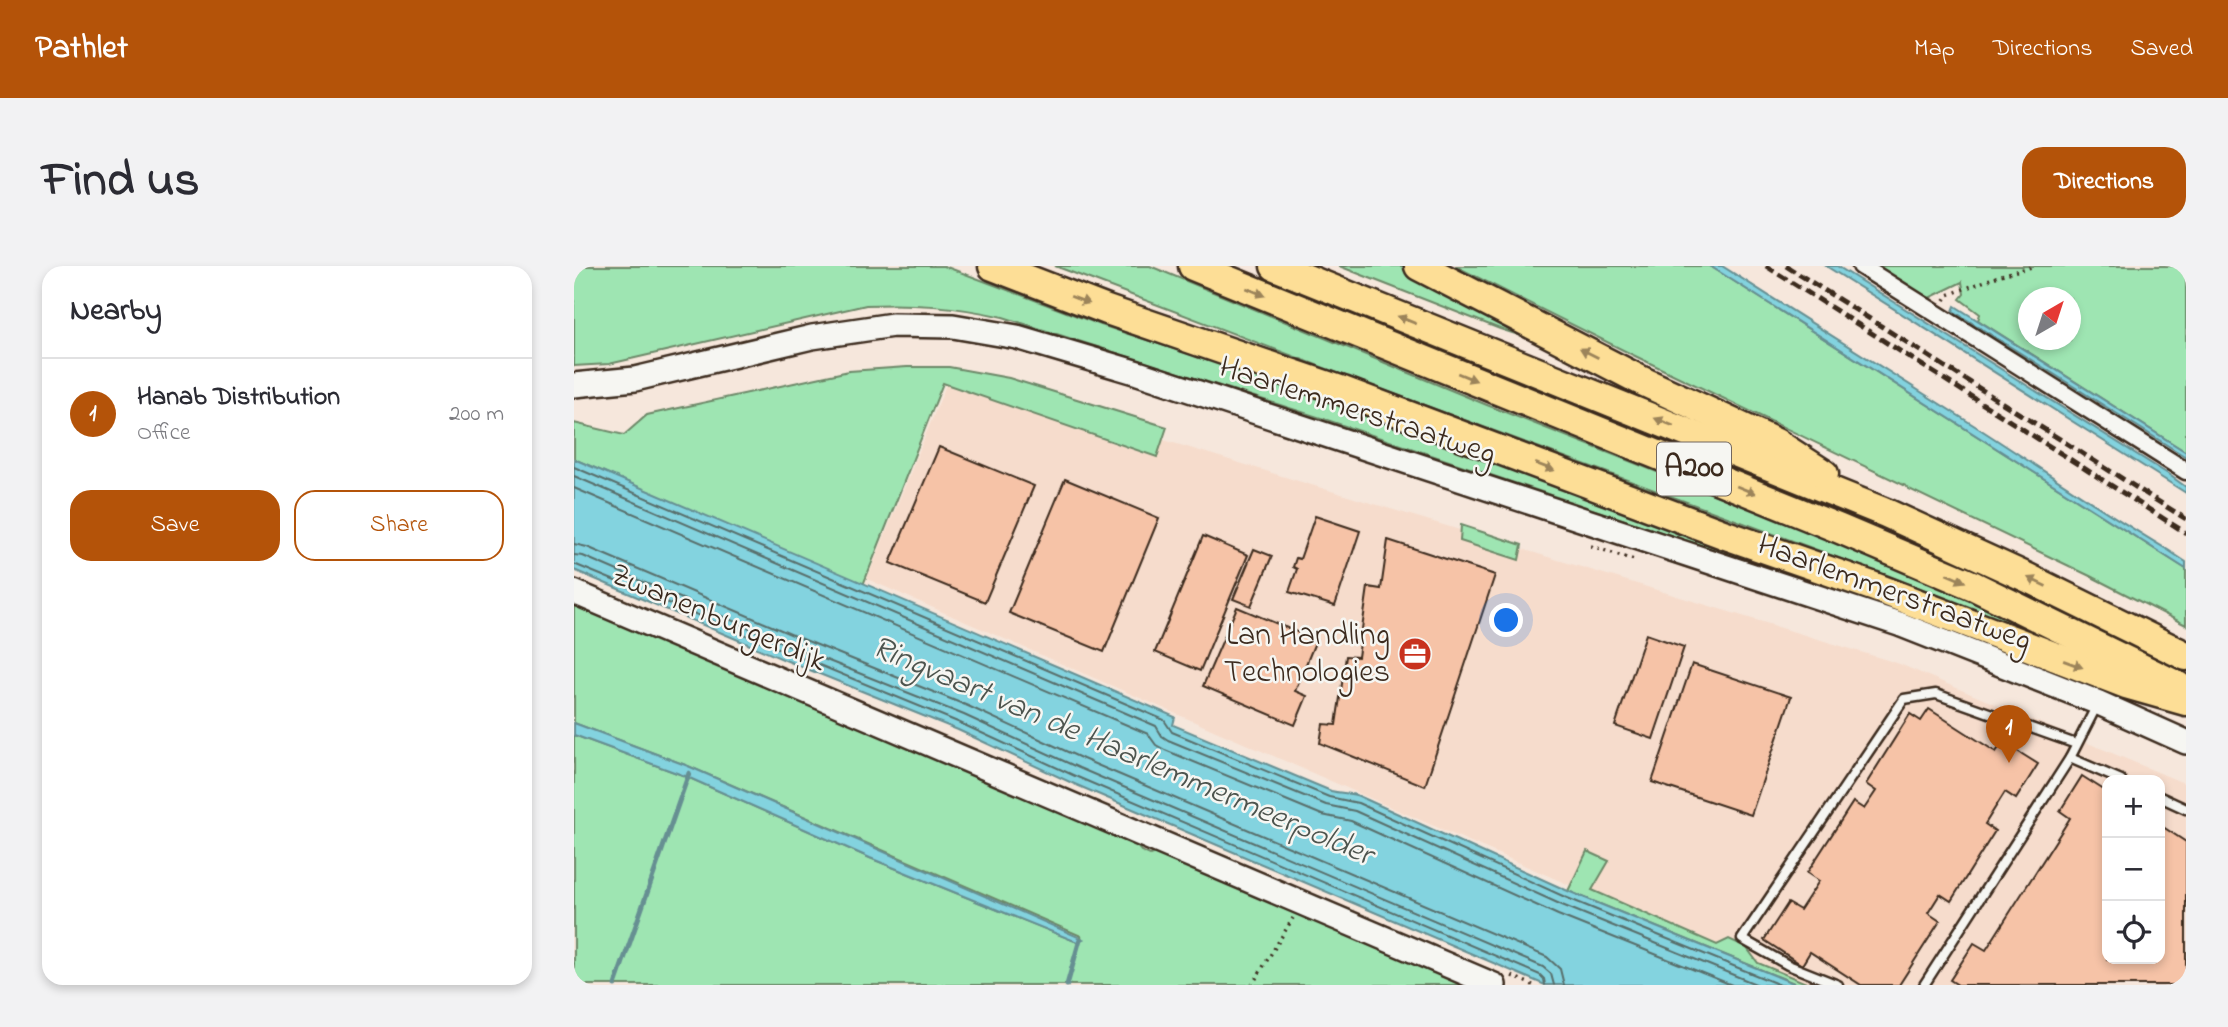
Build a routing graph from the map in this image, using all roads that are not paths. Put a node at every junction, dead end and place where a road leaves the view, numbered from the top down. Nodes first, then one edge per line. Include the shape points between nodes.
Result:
1 (993, 266) edge
2 (1193, 266) edge
3 (1275, 266) edge
4 (1419, 266) edge
5 (1861, 266) edge
6 (574, 385) edge
7 (2186, 471) edge
8 (1886, 513) junction
9 (574, 592) edge
10 (2186, 656) edge
11 (2186, 690) edge
12 (2186, 701) edge
13 (2099, 703) junction
14 (2186, 742) edge
15 (2076, 744) junction
16 (2070, 758) junction
17 (2109, 775) edge
18 (2165, 799) edge
19 (2186, 809) edge
20 (1494, 985) edge
21 (1838, 985) edge
22 (1924, 985) edge

1 -> 12 highway, A200 via 1343,391 2114,679
2 -> 11 highway, A200 via 1840,529 1986,592
8 -> 3 highway, A200
8 -> 4 highway, A200 via 1776,443 1640,380
5 - 7 street
6 - 13 main road, Haarlemmerstraatweg via 635,379 812,337 892,325 953,326 1017,337 1152,377 1899,624
10 -> 8 highway, A200
9 - 20 main road, Zwanenburgerdijk
13 - 14 main road, Haarlemmerstraatweg
13 - 15 lane
15 - 16 lane
15 - 21 lane via 1936,694 1904,699 1742,939 1788,965
16 - 17 lane
16 - 22 lane
18 - 19 lane

